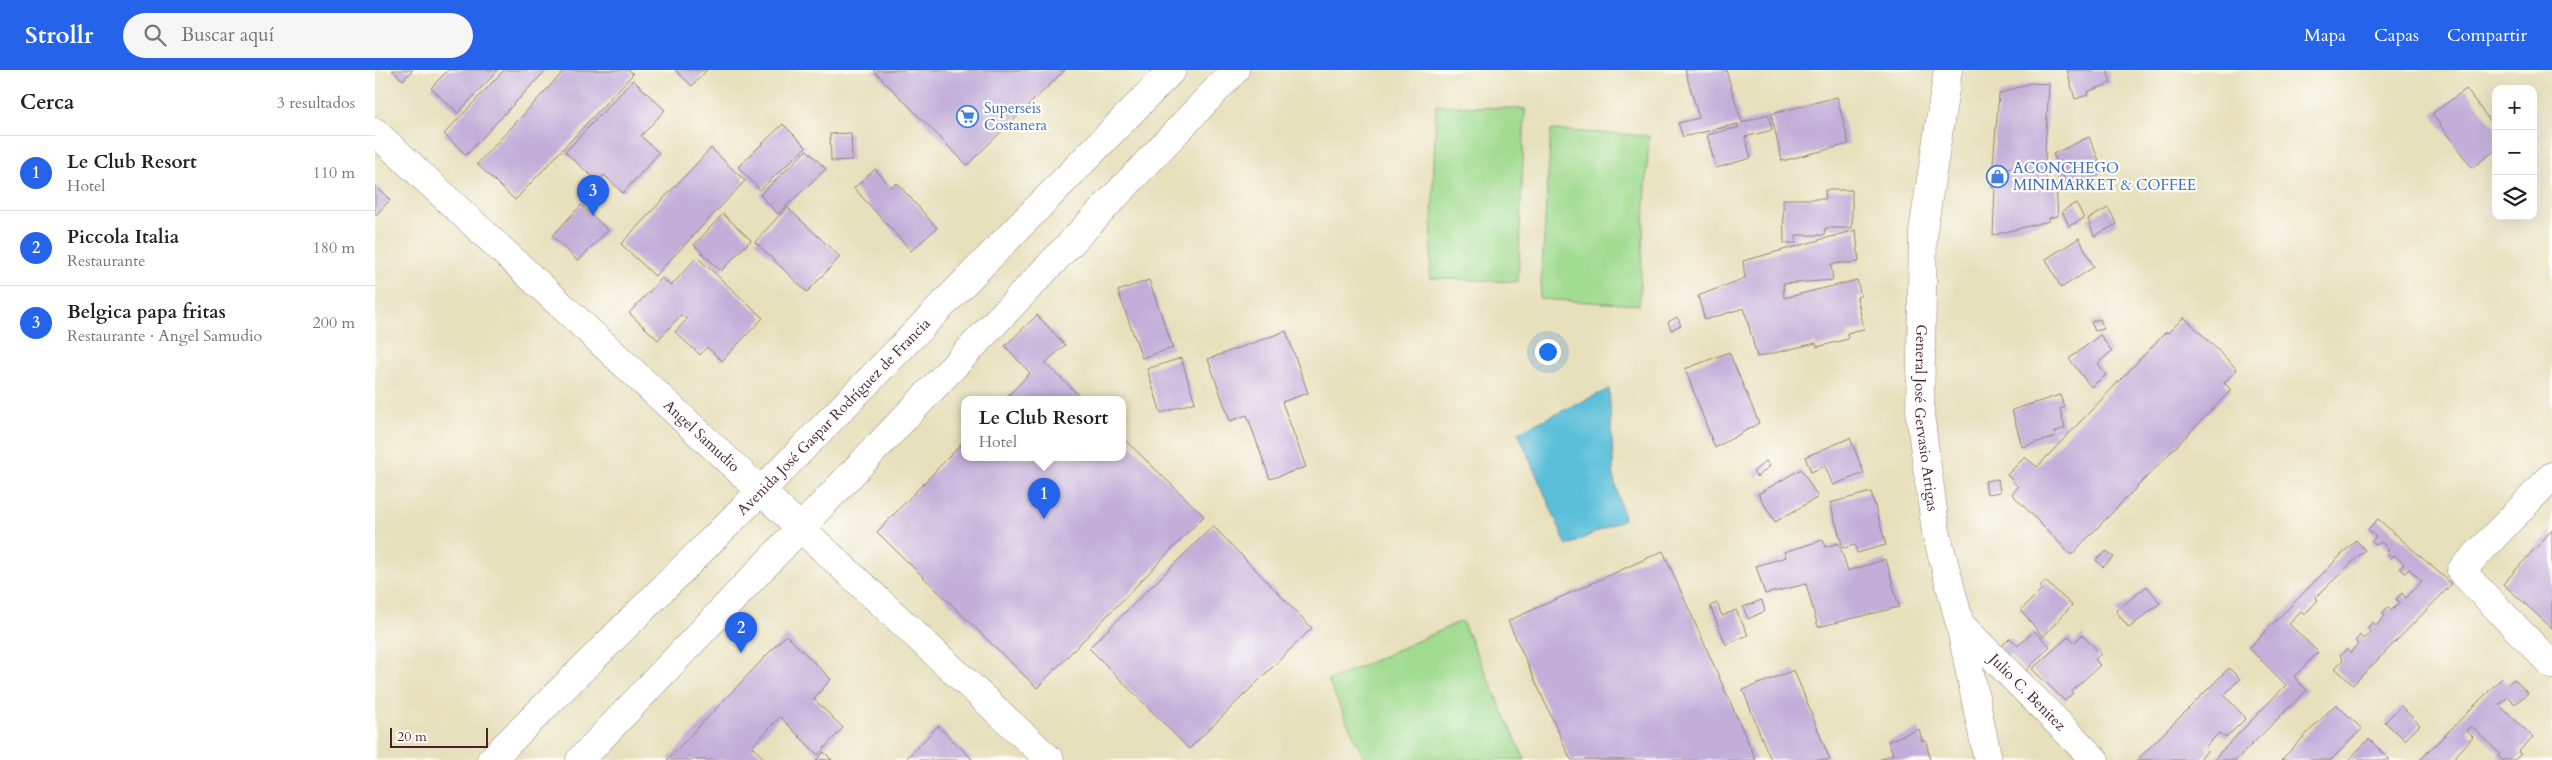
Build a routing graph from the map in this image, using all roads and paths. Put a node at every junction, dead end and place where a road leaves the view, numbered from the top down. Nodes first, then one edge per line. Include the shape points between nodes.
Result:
1 (1172, 70) edge
2 (1235, 70) edge
3 (1948, 70) edge
4 (375, 132) edge
5 (2552, 476) edge
6 (761, 491) junction
7 (801, 528) junction
8 (1960, 624) junction
9 (2552, 664) edge
10 (491, 760) edge
11 (580, 760) edge
12 (1051, 760) edge
13 (1988, 760) edge
14 (2095, 760) edge

1 - 6 main road, Avenida José Gaspar Rodríguez de Francia
2 - 7 main road
3 - 8 main road, General José Gervasio Artigas via 1923,231 1920,414 1936,532
4 - 6 main road, Angel Samudio
5 - 9 main road via 2461,571
6 - 7 main road, Angel Samudio
6 - 10 main road, Avenida José Gaspar Rodríguez de Francia
7 - 11 main road
7 - 12 main road, Angel Samudio
8 - 13 main road, General José Gervasio Artigas
8 - 14 main road, Julio C. Benitez

